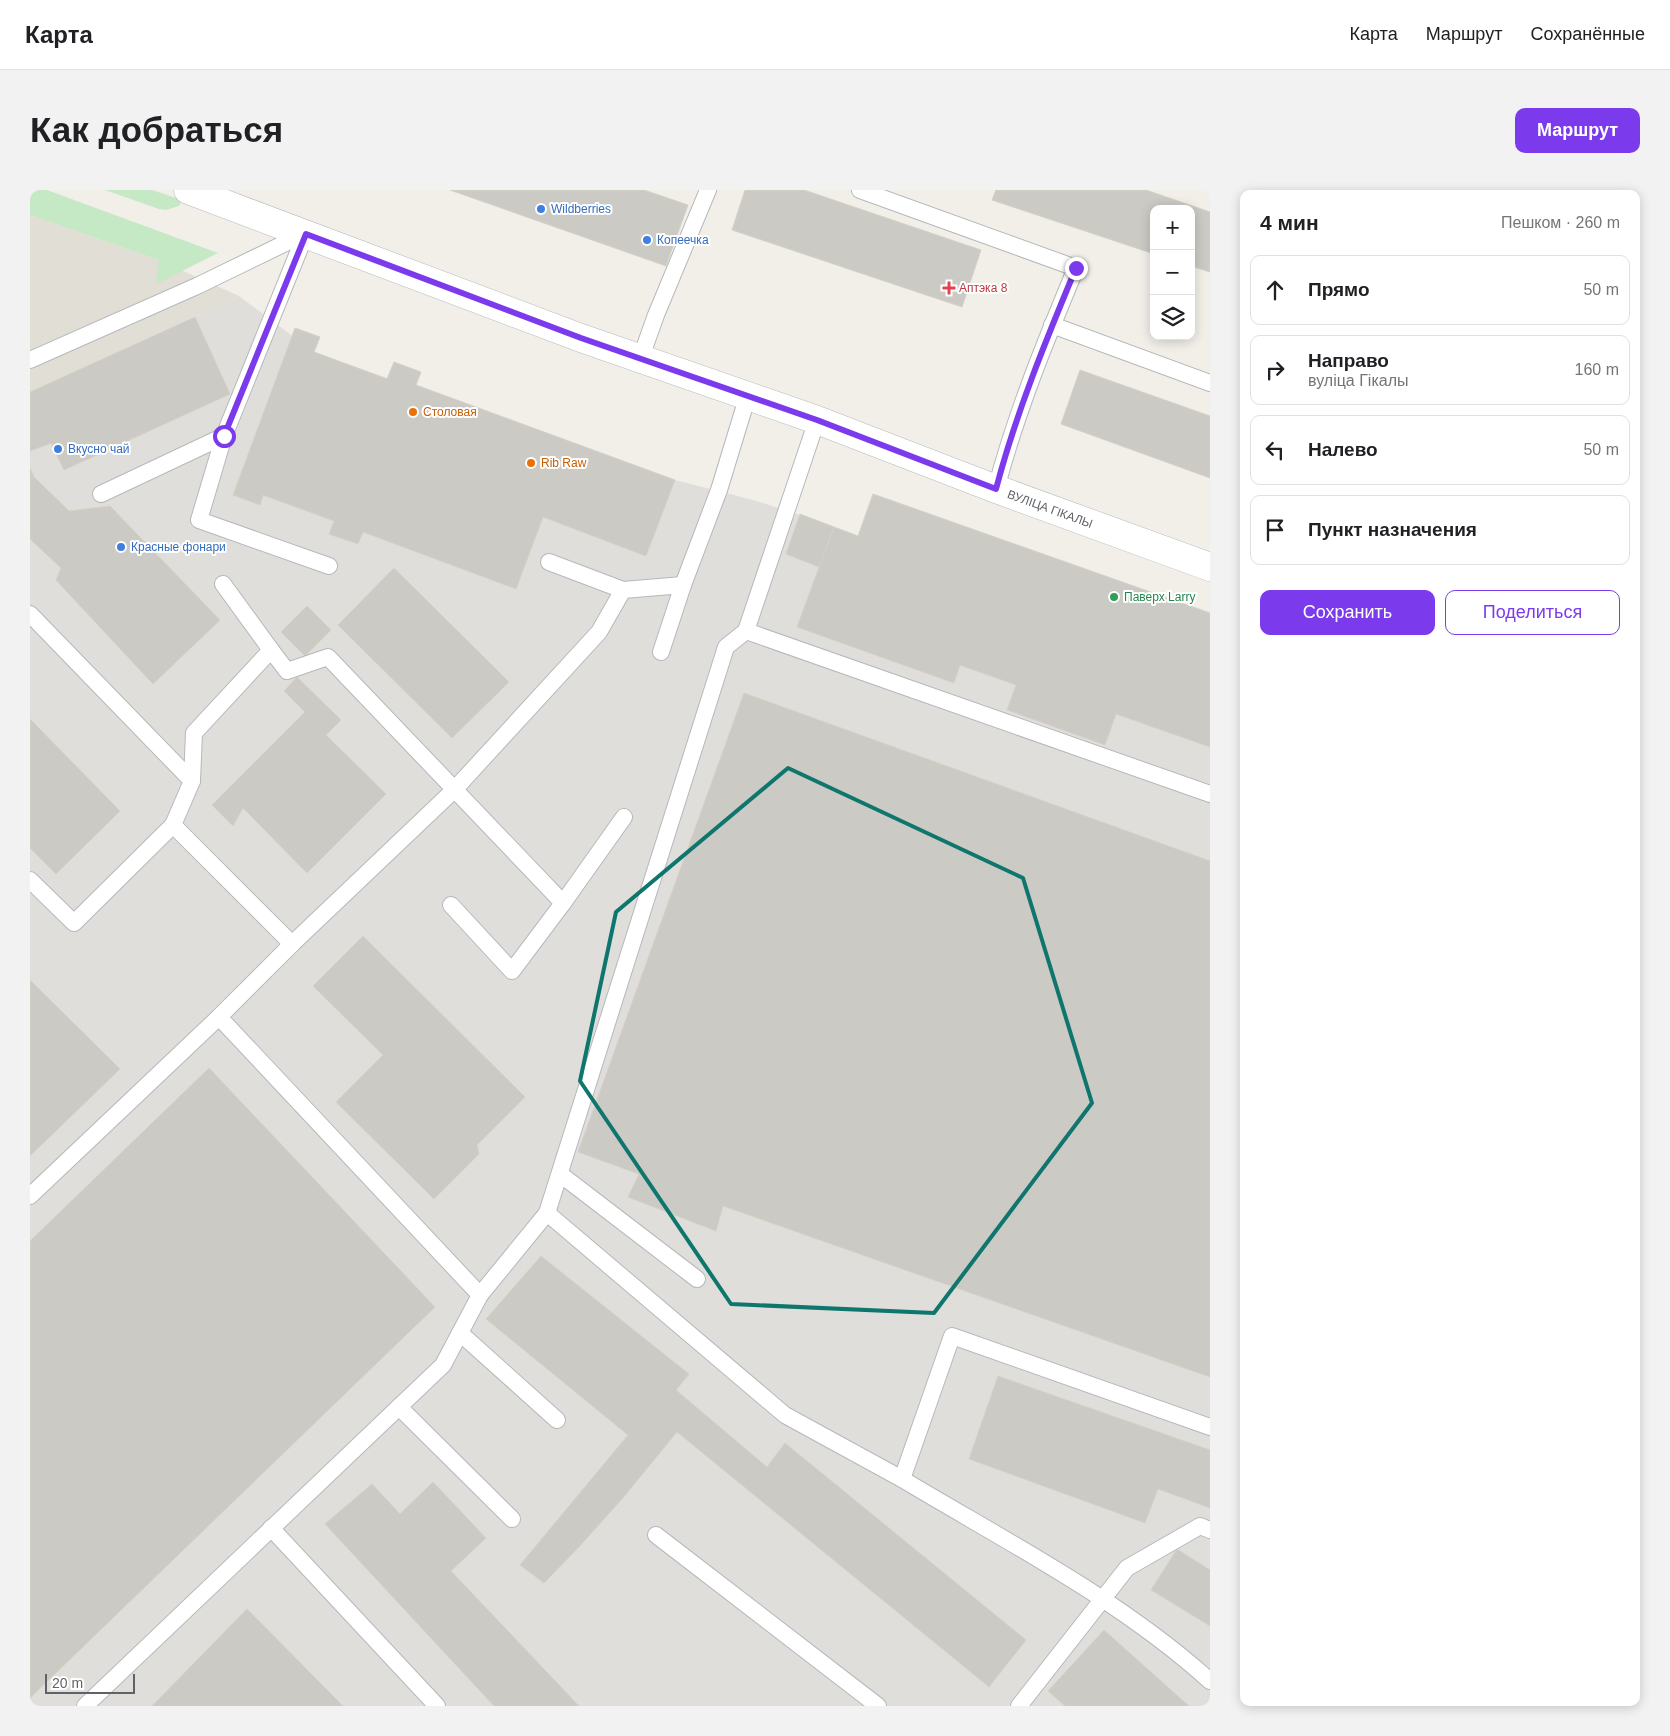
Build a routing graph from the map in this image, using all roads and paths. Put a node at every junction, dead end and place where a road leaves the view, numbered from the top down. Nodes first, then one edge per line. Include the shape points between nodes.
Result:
1 (188, 190) edge
2 (707, 190) edge
3 (860, 190) edge
4 (306, 234) junction
5 (1052, 326) junction
6 (641, 358) junction
7 (30, 360) edge
8 (1210, 383) edge
9 (748, 395) junction
10 (817, 420) junction
11 (224, 436) junction
12 (996, 489) junction
13 (101, 494) dead end
14 (549, 562) dead end
15 (329, 566) dead end
16 (1210, 567) edge
17 (223, 584) dead end
18 (682, 585) junction
19 (623, 590) junction
20 (30, 614) edge
21 (746, 631) junction
22 (271, 650) junction
23 (661, 652) dead end
24 (192, 781) junction
25 (454, 790) junction
26 (1210, 794) edge
27 (624, 817) dead end
28 (173, 825) junction
29 (30, 880) edge
30 (563, 903) junction
31 (451, 905) dead end
32 (292, 944) junction
33 (219, 1017) junction
34 (560, 1174) junction
35 (30, 1196) edge
36 (547, 1213) junction
37 (697, 1279) dead end
38 (480, 1295) junction
39 (460, 1333) junction
40 (399, 1407) junction
41 (557, 1420) dead end
42 (1210, 1427) edge
43 (902, 1479) junction
44 (512, 1519) dead end
45 (272, 1528) junction
46 (1210, 1530) edge
47 (656, 1535) dead end
48 (1104, 1599) junction
49 (1210, 1681) edge
50 (1022, 1705) edge
51 (85, 1706) edge
52 (438, 1706) edge
53 (878, 1706) edge

1 - 4 street, ВУЛІЦА ГІКАЛЫ
2 - 6 lane
3 - 5 lane via 1076,268
4 - 6 street, ВУЛІЦА ГІКАЛЫ
4 - 7 lane
4 - 11 lane
5 - 8 lane
5 - 12 lane via 1008,444
6 - 9 street, ВУЛІЦА ГІКАЛЫ
9 - 10 street, ВУЛІЦА ГІКАЛЫ
9 - 18 lane via 719,490
10 - 12 street, ВУЛІЦА ГІКАЛЫ
10 - 21 lane
11 - 13 lane
11 - 15 lane via 199,520
12 - 16 street, ВУЛІЦА ГІКАЛЫ
14 - 19 lane
17 - 22 lane
18 - 19 lane
18 - 23 lane
19 - 25 lane via 599,632
20 - 24 lane
21 - 26 lane
21 - 34 lane via 726,647
22 - 24 lane via 194,733
22 - 25 lane via 287,671 328,657
24 - 28 lane
25 - 30 lane
25 - 32 lane
27 - 30 lane
28 - 29 lane via 74,922
28 - 32 lane
30 - 31 lane via 512,971
32 - 33 lane
33 - 35 lane
33 - 38 lane
34 - 36 lane
34 - 37 lane
36 - 38 lane
36 - 43 lane via 785,1415
38 - 39 lane
39 - 40 lane via 443,1365
39 - 41 lane
40 - 44 lane
40 - 45 lane
42 - 43 lane via 952,1336
43 - 48 lane
45 - 51 lane
45 - 52 lane
46 - 48 lane via 1200,1526 1128,1568
47 - 53 lane
48 - 49 lane via 1181,1655
48 - 50 lane

